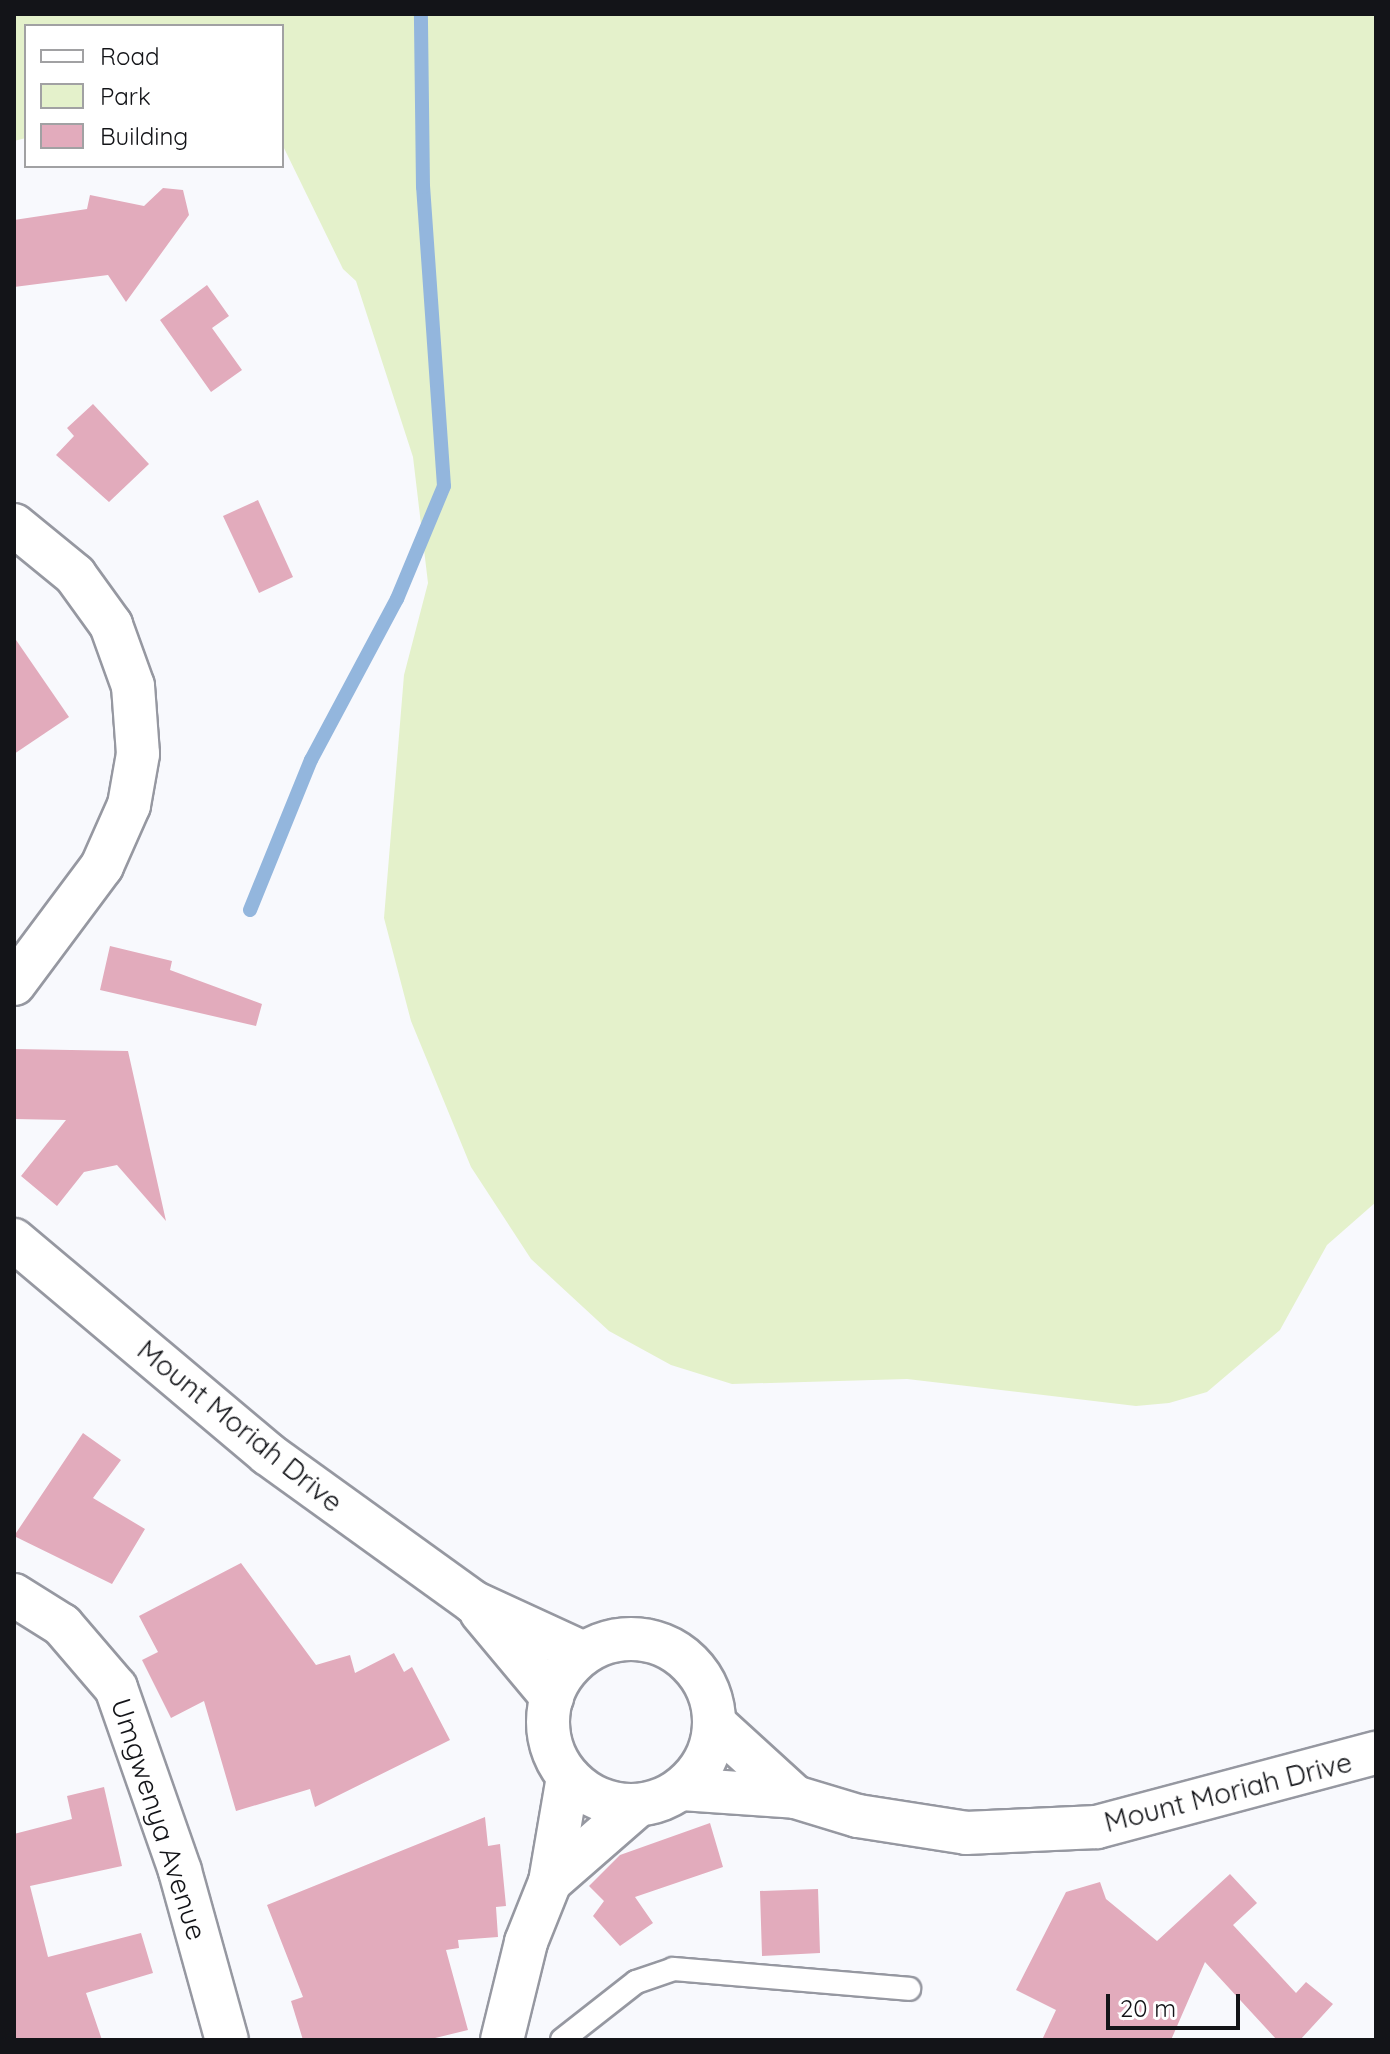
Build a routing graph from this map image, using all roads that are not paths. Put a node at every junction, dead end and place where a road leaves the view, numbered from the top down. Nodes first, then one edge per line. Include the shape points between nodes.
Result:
1 (14, 525) edge
2 (14, 984) edge
3 (14, 1240) edge
4 (14, 1595) edge
5 (473, 1602) junction
6 (584, 1653) junction
7 (552, 1697) junction
8 (715, 1724) junction
9 (1376, 1753) edge
10 (568, 1777) junction
11 (682, 1789) junction
12 (795, 1797) junction
13 (637, 1806) junction
14 (550, 1882) junction
15 (909, 1989) dead end
16 (220, 2038) edge
17 (502, 2040) edge
18 (562, 2040) edge

1 - 2 street via 75,575 111,625 133,686 138,754 129,805 102,866
3 - 5 street, Mount Moriah Drive via 268,1454
4 - 16 street, Umgwenya Avenue via 62,1625 116,1688 175,1857
5 - 6 street, Mount Moriah Drive
5 - 7 street, Mount Moriah Drive
6 - 7 street
6 - 8 street via 633,1638 659,1643 700,1675
7 - 10 street via 551,1739
8 - 11 street via 699,1771
8 - 12 street, Mount Moriah Drive
9 - 12 street, Mount Moriah Drive via 1097,1827 966,1833 858,1816
10 - 13 street via 590,1795
10 - 14 street
11 - 12 street, Mount Moriah Drive
11 - 13 street, Mount Moriah Drive
13 - 14 street
14 - 17 street via 526,1942
15 - 18 lane via 673,1969 636,1982

